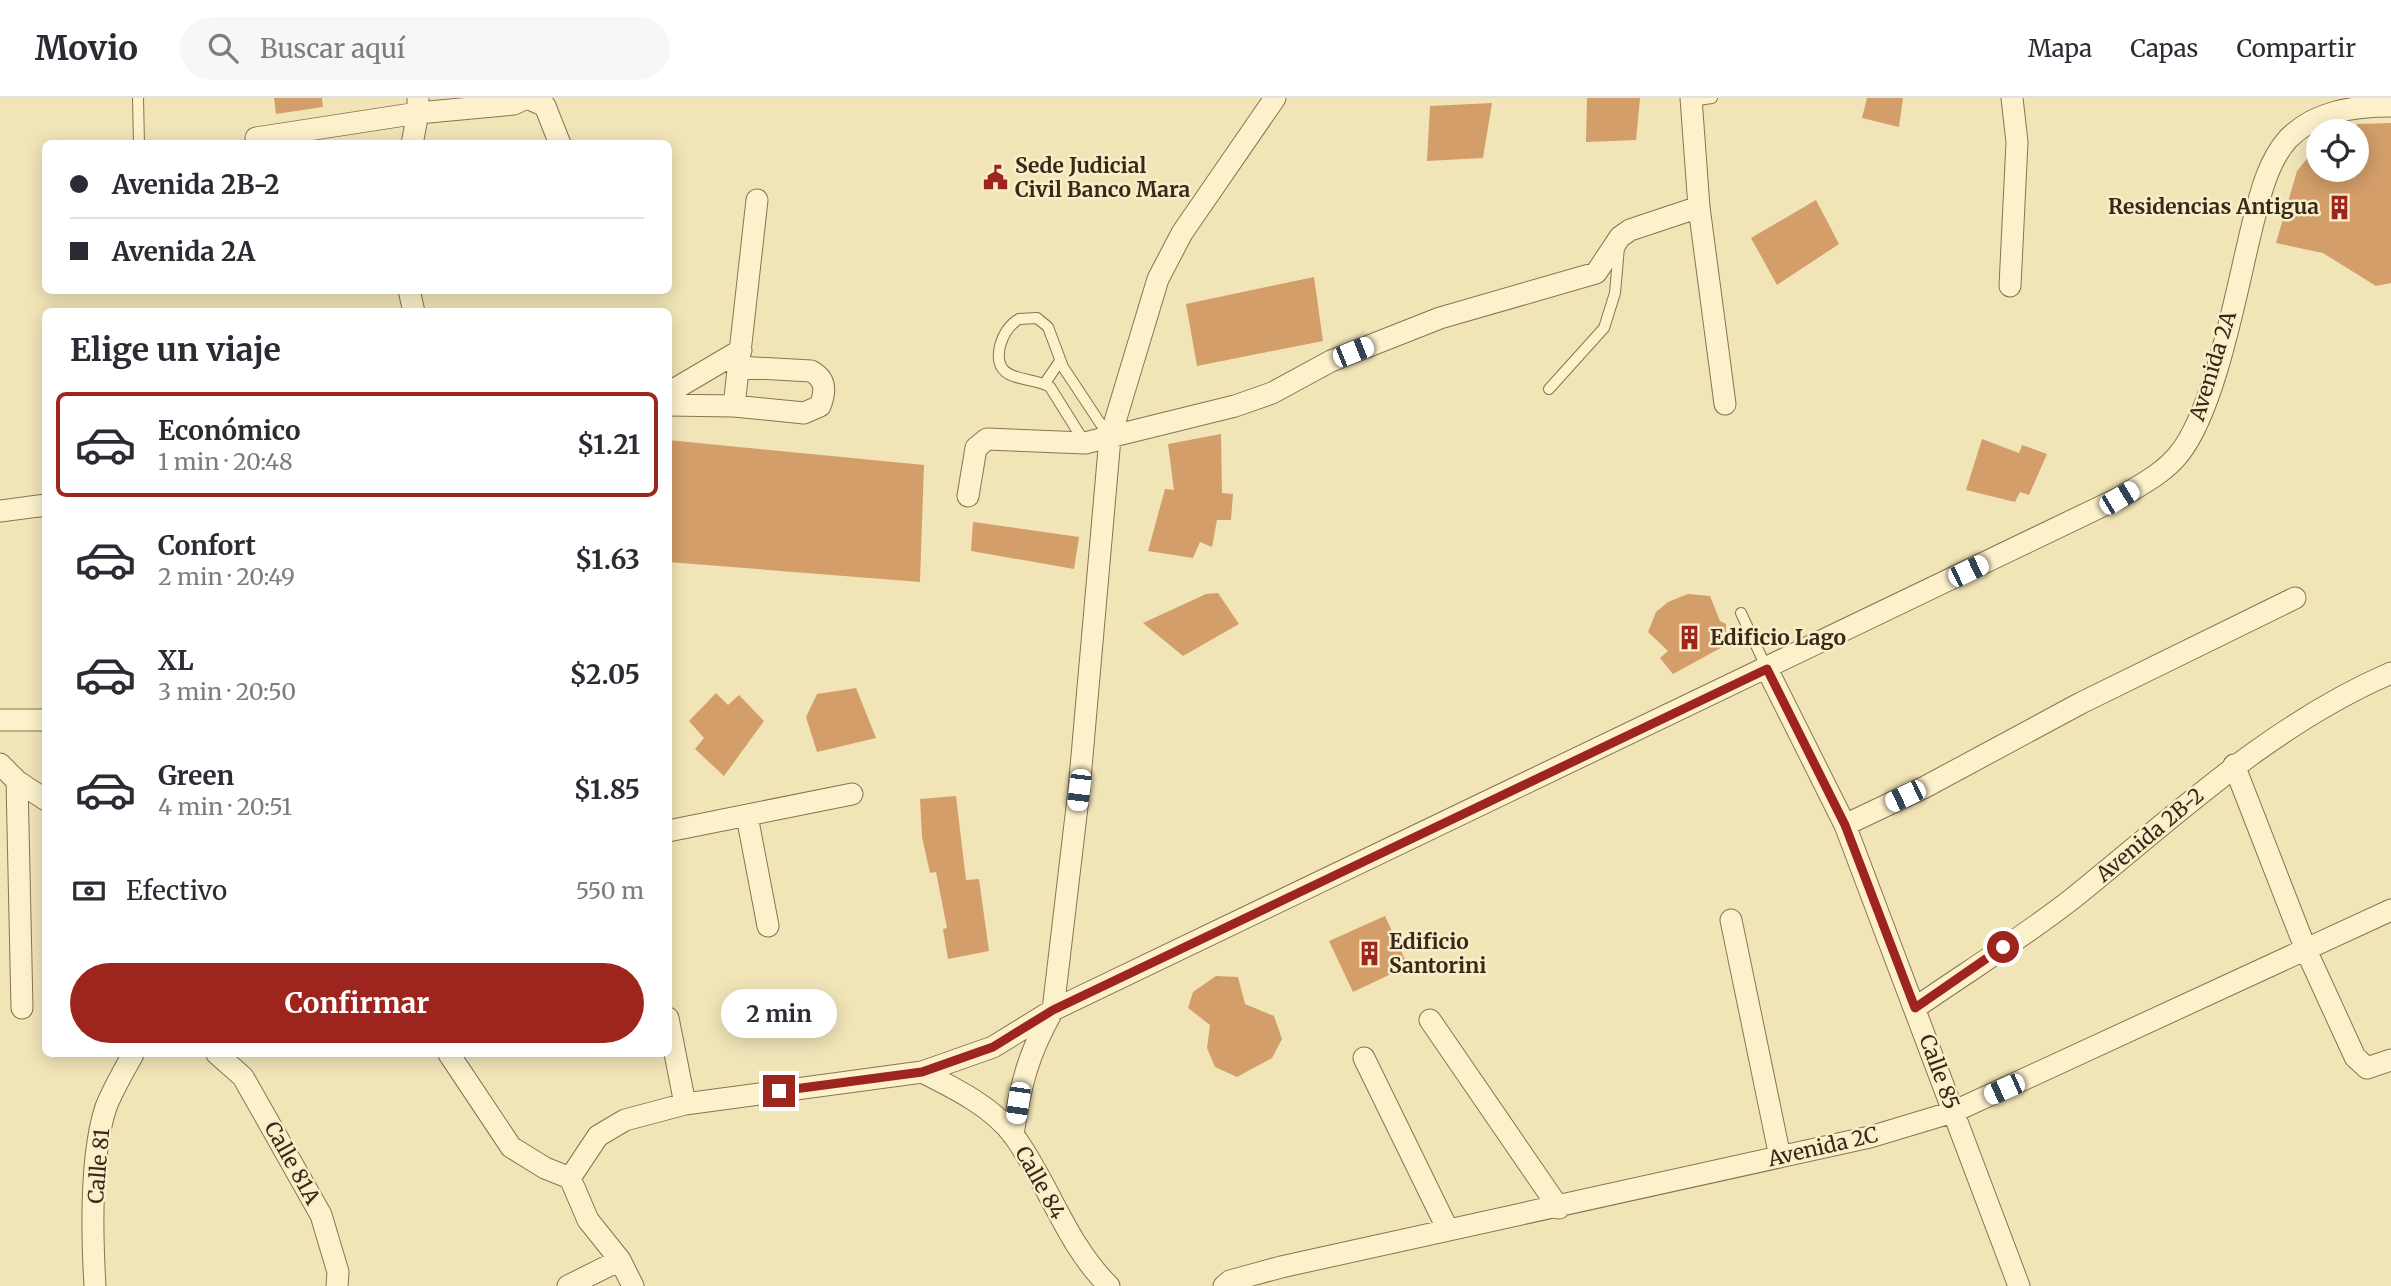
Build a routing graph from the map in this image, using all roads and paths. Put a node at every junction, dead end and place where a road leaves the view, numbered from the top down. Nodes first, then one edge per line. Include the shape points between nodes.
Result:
1 (138, 98) edge
2 (526, 98) edge
3 (1275, 98) edge
4 (2011, 98) edge
5 (1698, 99) edge
6 (418, 106) edge
7 (2391, 106) edge
8 (256, 138) dead end
9 (139, 140) edge
10 (413, 140) edge
11 (558, 140) edge
12 (757, 200) dead end
13 (1699, 207) junction
14 (1620, 237) junction
15 (2010, 286) dead end
16 (739, 359) junction
17 (1060, 361) junction
18 (1045, 383) junction
19 (1549, 388) dead end
20 (672, 391) edge
21 (1725, 404) dead end
22 (672, 405) edge
23 (734, 406) junction
24 (1110, 439) junction
25 (1085, 443) junction
26 (968, 496) dead end
27 (42, 506) edge
28 (0, 511) edge
29 (2295, 598) dead end
30 (1741, 613) dead end
31 (1767, 669) junction
32 (2391, 673) edge
33 (0, 720) edge
34 (42, 720) edge
35 (0, 764) edge
36 (2234, 765) junction
37 (17, 781) junction
38 (852, 794) dead end
39 (42, 797) edge
40 (747, 816) junction
41 (1845, 825) junction
42 (672, 830) edge
43 (2391, 910) edge
44 (1731, 920) dead end
45 (768, 926) dead end
46 (2306, 950) junction
47 (22, 1008) dead end
48 (1915, 1008) junction
49 (1053, 1010) junction
50 (1430, 1020) dead end
51 (672, 1038) edge
52 (131, 1057) edge
53 (220, 1057) edge
54 (451, 1057) edge
55 (1364, 1058) dead end
56 (2391, 1060) edge
57 (922, 1072) junction
58 (685, 1104) junction
59 (1953, 1112) junction
60 (1013, 1135) junction
61 (1780, 1157) junction
62 (570, 1178) junction
63 (1559, 1208) junction
64 (1448, 1230) junction
65 (620, 1260) junction
66 (1227, 1284) edge
67 (95, 1286) edge
68 (337, 1286) edge
69 (568, 1286) edge
70 (633, 1286) edge
71 (1110, 1286) edge
72 (2019, 1286) edge

1 - 9 lane
2 - 6 street via 514,104
2 - 11 street via 545,106
3 - 24 street via 1182,233 1158,279
4 - 15 street via 2017,142
5 - 13 street
6 - 8 street
6 - 10 street
7 - 31 street, Avenida 2A via 2333,111 2287,140 2260,196 2215,373 2180,453 2160,473 2119,498
12 - 16 street
13 - 14 street via 1646,223
13 - 21 street
14 - 19 lane via 1615,293 1604,328
14 - 24 street via 1603,266 1587,276 1440,318 1331,361 1260,398
16 - 20 street
16 - 23 street
16 - 23 street via 811,371 820,376 824,398 820,407 804,413
17 - 18 lane
17 - 18 lane via 1048,327 1037,318 1019,319 1005,333 999,357 1006,373
17 - 24 lane
18 - 25 lane
22 - 23 street
24 - 25 street
24 - 49 street via 1079,790
25 - 26 street via 988,439 976,448
27 - 28 street
29 - 41 street
30 - 31 lane
31 - 41 street, Calle 85
31 - 49 street, Avenida 2A
32 - 36 street, Avenida 2B-2 via 2365,684
33 - 34 street
35 - 37 street
36 - 46 street
36 - 48 street, Avenida 2B-2 via 2069,901
37 - 39 street
37 - 47 street
38 - 40 street
40 - 42 street
40 - 45 street
41 - 48 street, Calle 85
43 - 46 street, Avenida 2C
44 - 61 street
46 - 56 street via 2360,1064 2367,1068
46 - 59 street, Avenida 2C
48 - 59 street, Calle 85
49 - 57 street, Avenida 2A via 993,1047
49 - 60 street via 1023,1072
50 - 63 street
51 - 58 street
52 - 67 street, Calle 81 via 101,1125 93,1244
53 - 68 street, Calle 81A via 243,1077 321,1215 338,1272
54 - 62 street via 512,1147
55 - 64 street
57 - 58 street, Avenida 2A
57 - 60 street, Calle 84 via 957,1090
58 - 62 street, Avenida 2A via 625,1120 598,1136
59 - 61 street, Avenida 2C
59 - 72 street, Calle 85
60 - 71 street, Calle 84 via 1067,1229
61 - 63 street, Avenida 2C
62 - 65 street via 588,1220
63 - 64 street, Avenida 2C
64 - 66 street, Avenida 2C
65 - 69 street
65 - 70 street

